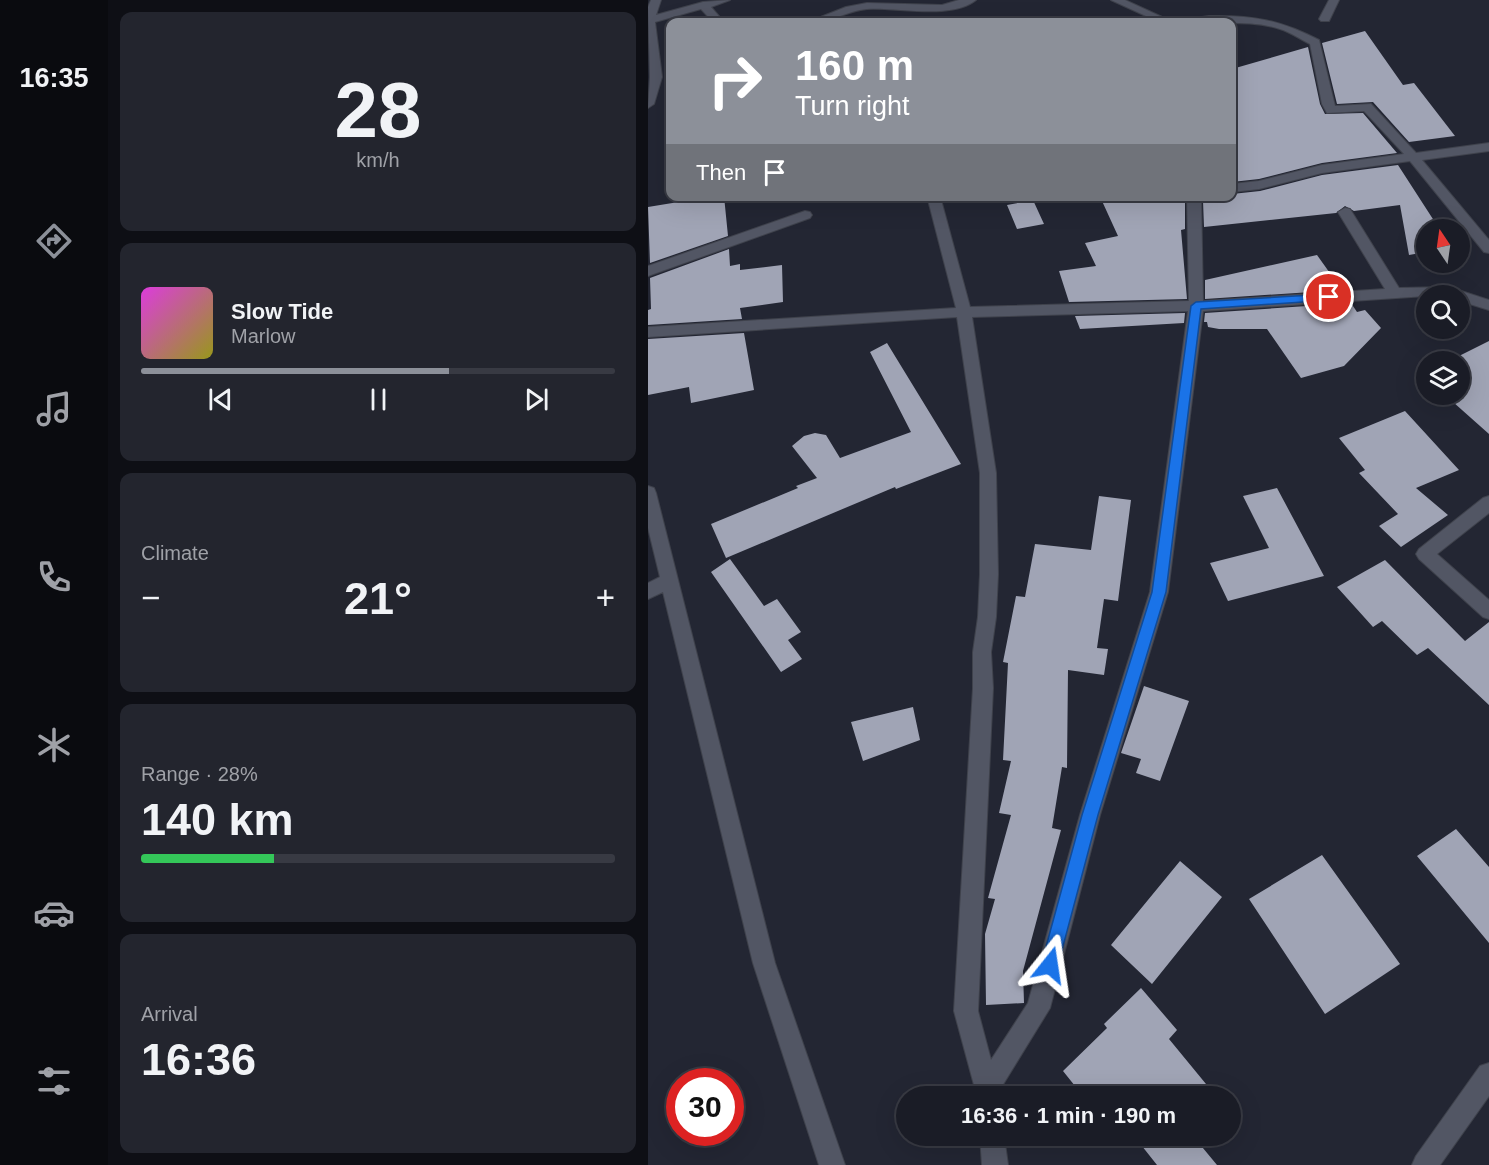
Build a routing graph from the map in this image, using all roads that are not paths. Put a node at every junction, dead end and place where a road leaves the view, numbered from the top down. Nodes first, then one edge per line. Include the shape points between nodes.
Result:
1 (656, 0) edge
2 (725, 0) edge
3 (971, 0) edge
4 (1116, 0) edge
5 (1334, 0) edge
6 (850, 4) edge
7 (703, 5) junction
8 (715, 18) edge
9 (822, 18) edge
10 (1158, 18) edge
11 (1325, 19) dead end
12 (649, 20) edge
13 (1236, 20) edge
14 (648, 104) edge
15 (1489, 147) edge
16 (1412, 156) junction
17 (1236, 188) edge
18 (934, 201) edge
19 (1194, 201) edge
20 (1345, 212) dead end
21 (805, 215) dead end
22 (1489, 249) edge
23 (648, 271) edge
24 (1395, 293) junction
25 (1416, 293) edge
26 (1470, 299) edge
27 (1489, 305) edge
28 (1196, 306) junction
29 (964, 312) junction
30 (648, 332) edge
31 (648, 493) edge
32 (1489, 503) edge
33 (670, 581) junction
34 (648, 591) edge
35 (1489, 611) edge
36 (1489, 1075) edge
37 (986, 1086) edge
38 (992, 1086) edge
39 (993, 1146) edge
40 (832, 1165) edge
41 (995, 1165) edge
42 (1425, 1165) edge

1 - 12 street
2 - 7 street
3 - 6 street via 942,8
4 - 10 street
5 - 11 street
6 - 9 street
7 - 8 street
7 - 12 street
12 - 14 street via 656,77
13 - 16 street via 1284,26 1315,42 1331,110 1367,107
15 - 16 street
16 - 17 street via 1322,169
16 - 22 street
18 - 29 street
19 - 28 street
20 - 24 street
21 - 23 street
24 - 25 street
24 - 28 street
26 - 27 street
28 - 29 street
28 - 38 street via 1159,592 1090,815 1038,1008
29 - 30 street
29 - 37 street via 988,473 988,606 982,652 966,1011
31 - 33 street
32 - 35 street via 1425,554
33 - 34 street
33 - 40 street via 764,963
36 - 42 street
39 - 41 street

